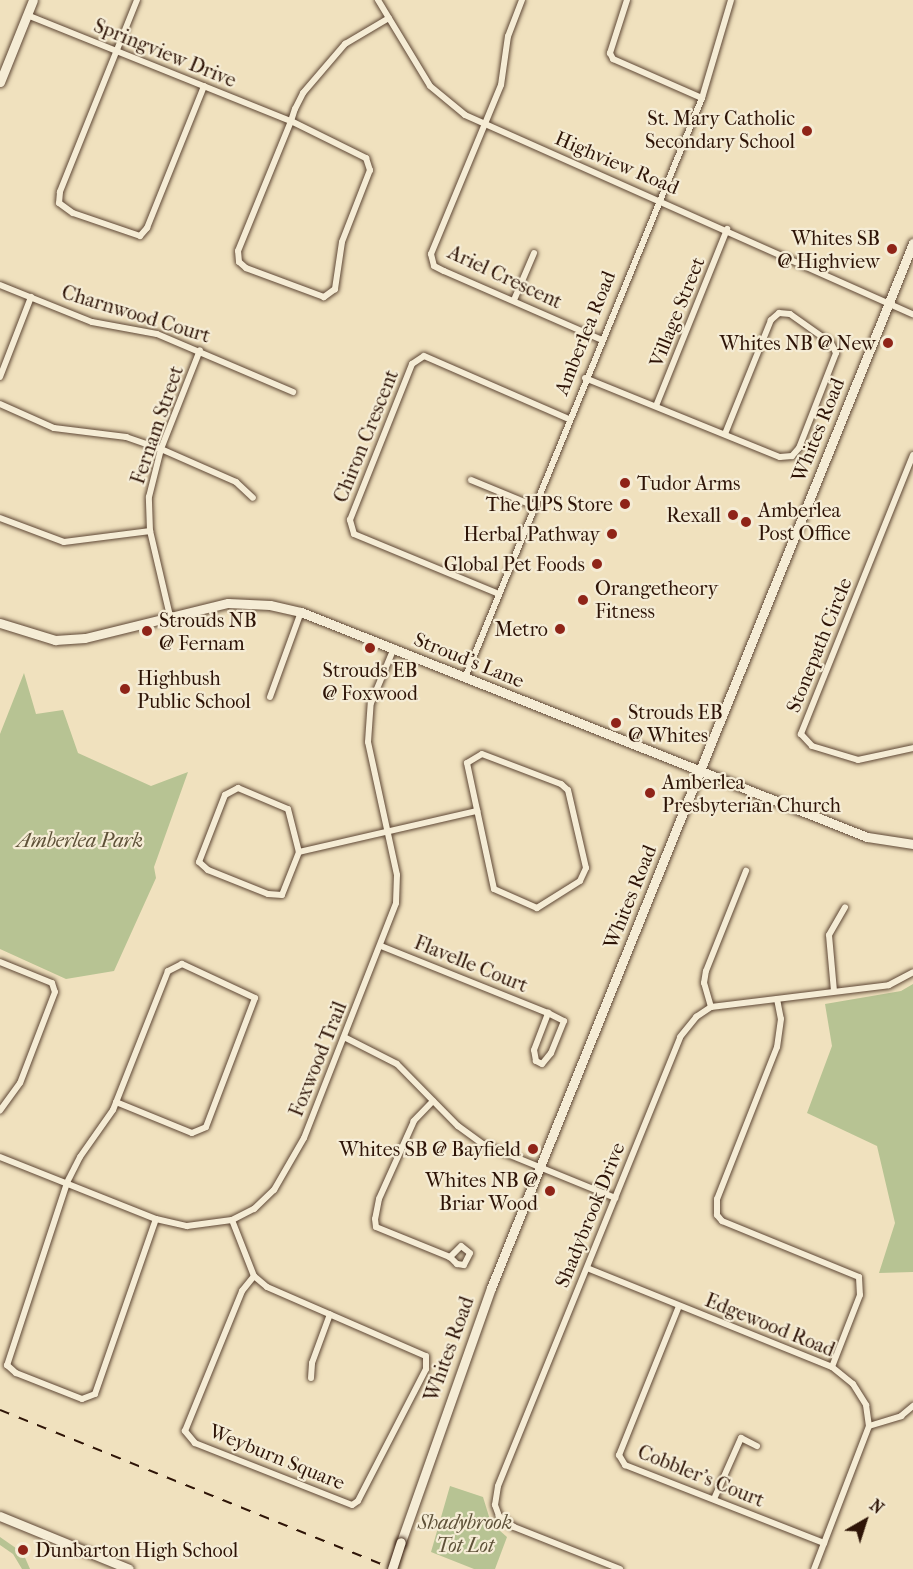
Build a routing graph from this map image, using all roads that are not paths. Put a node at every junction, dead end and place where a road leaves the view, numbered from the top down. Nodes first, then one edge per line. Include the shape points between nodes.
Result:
1 (33, 0) edge
2 (137, 0) edge
3 (378, 0) edge
4 (522, 0) edge
5 (627, 0) edge
6 (731, 0) edge
7 (27, 15) junction
8 (389, 18) junction
9 (117, 51) junction
10 (0, 82) edge
11 (204, 86) junction
12 (702, 98) junction
13 (291, 121) junction
14 (484, 124) junction
15 (658, 199) junction
16 (727, 229) junction
17 (913, 243) edge
18 (534, 253) dead end
19 (0, 285) edge
20 (31, 297) junction
21 (514, 300) junction
22 (888, 303) junction
23 (913, 314) edge
24 (600, 339) junction
25 (200, 350) junction
26 (0, 377) edge
27 (585, 378) junction
28 (293, 392) dead end
29 (0, 404) edge
30 (656, 406) junction
31 (568, 419) junction
32 (725, 434) junction
33 (161, 450) junction
34 (913, 455) edge
35 (471, 480) dead end
36 (253, 498) dead end
37 (534, 506) junction
38 (0, 518) edge
39 (150, 531) junction
40 (499, 594) junction
41 (301, 612) junction
42 (170, 616) junction
43 (0, 623) edge
44 (394, 648) junction
45 (465, 678) junction
46 (270, 697) dead end
47 (913, 748) edge
48 (701, 771) junction
49 (477, 811) junction
50 (387, 830) junction
51 (913, 844) edge
52 (299, 852) junction
53 (746, 871) dead end
54 (845, 907) dead end
55 (381, 946) junction
56 (0, 962) edge
57 (913, 972) edge
58 (834, 991) junction
59 (777, 999) junction
60 (711, 1007) junction
61 (548, 1013) junction
62 (344, 1038) junction
63 (433, 1101) junction
64 (116, 1102) junction
65 (0, 1111) edge
66 (0, 1157) edge
67 (541, 1168) junction
68 (68, 1183) junction
69 (615, 1198) junction
70 (156, 1219) junction
71 (232, 1220) junction
72 (450, 1257) dead end
73 (587, 1268) junction
74 (254, 1276) junction
75 (679, 1306) junction
76 (330, 1314) junction
77 (832, 1367) junction
78 (311, 1378) dead end
79 (913, 1406) edge
80 (869, 1426) junction
81 (757, 1446) dead end
82 (714, 1500) junction
83 (0, 1516) edge
84 (824, 1544) junction
85 (129, 1569) edge
86 (392, 1569) edge
87 (620, 1569) edge
88 (814, 1569) edge

1 - 7 main road
2 - 9 street
3 - 8 street, Highview Road
4 - 14 street via 508,36 501,85
5 - 12 street via 610,53 613,58
6 - 12 street, Amberlea Road
7 - 9 street, Springview Drive
7 - 10 main road
8 - 13 street via 345,44 303,93
8 - 14 street, Highview Road via 430,86 465,115
9 - 11 street, Springview Drive
9 - 11 street via 60,192 59,203 73,213 140,236 147,228
11 - 13 street, Springview Drive
12 - 15 street, Amberlea Road
13 - 13 street, Springview Drive via 238,251 239,262 324,297 334,289 342,242 370,170 366,158
14 - 15 street, Highview Road
14 - 21 street, Ariel Crescent via 431,254 434,266
15 - 16 street, Highview Road
15 - 24 street, Amberlea Road
16 - 22 street, Highview Road
16 - 30 street, Village Street
17 - 22 main road, Whites Road
18 - 21 street
19 - 20 street, Charnwood Court
20 - 25 street, Charnwood Court via 92,322 157,334
20 - 26 street
21 - 24 street, Ariel Crescent
22 - 23 street, Highview Road
22 - 48 main road, Whites Road
24 - 27 street, Amberlea Road
25 - 28 street, Charnwood Court
25 - 33 street, Fernam Street
27 - 30 street
27 - 31 street, Amberlea Road
29 - 33 street via 54,428 126,437
30 - 32 street
31 - 37 street, Amberlea Road
31 - 40 street, Chiron Crescent via 424,356 412,364 350,520 354,534
32 - 32 street via 780,457 792,456 799,448 836,353 831,343 790,314 779,313 771,320
33 - 36 street via 236,482
33 - 39 street, Fernam Street via 149,497
34 - 47 street, Stonepath Circle via 801,734 812,746 858,760
35 - 37 street
37 - 40 street, Amberlea Road
38 - 39 street via 64,542
39 - 42 street, Fernam Street
40 - 45 street, Amberlea Road
41 - 42 main road, Stroud's Lane via 270,605 228,603
41 - 44 main road, Stroud's Lane
41 - 46 street
42 - 43 main road, Stroud's Lane via 85,638 55,640
44 - 45 main road, Stroud's Lane
44 - 50 street, Foxwood Trail via 371,703 368,742
45 - 48 main road, Stroud's Lane
48 - 51 main road, Stroud's Lane via 867,837
48 - 67 main road, Whites Road
49 - 49 street via 494,889 499,894 537,908 584,874 586,868 567,790 561,784 495,757 474,755 467,763
49 - 50 street
50 - 52 street
50 - 55 street, Foxwood Trail via 398,889
52 - 52 street via 288,809 238,788 225,795 199,862 208,870 268,894 282,895
53 - 60 street via 706,971 704,983
54 - 58 street via 829,935
55 - 61 street, Flavelle Court
55 - 62 street, Foxwood Trail
56 - 65 street via 52,983 55,992 20,1083
57 - 58 street via 889,985
58 - 59 street
59 - 60 street
59 - 77 street via 781,1019 777,1047 717,1199 717,1215 722,1221 859,1277 860,1295
60 - 69 street, Shadybrook Drive via 691,1021 680,1037
61 - 61 street via 534,1050 536,1061 542,1064 552,1053 564,1021
62 - 63 street via 397,1064
62 - 71 street, Foxwood Trail via 290,1169 254,1209
63 - 67 street via 483,1144
63 - 72 street via 414,1121 379,1199 375,1219 376,1227
64 - 64 street via 192,1133 206,1127 255,998 182,964 175,965 168,971
64 - 68 street
66 - 68 street, Foxwood Trail
67 - 69 street
67 - 86 main road, Whites Road, bridge via 455,1382
68 - 70 street, Foxwood Trail
68 - 70 street via 7,1365 59,1391 82,1399 95,1394
69 - 73 street, Shadybrook Drive
70 - 71 street, Foxwood Trail via 187,1226
71 - 74 street
73 - 75 street, Edgewood Road
73 - 87 street, Shadybrook Drive via 498,1486 495,1505 499,1516 514,1527
74 - 76 street, Weyburn Square via 267,1287
74 - 76 street, Weyburn Square via 242,1291 185,1431 195,1443 352,1505 358,1501 427,1362 416,1350
75 - 77 street, Edgewood Road
75 - 82 street, Cobbler's Court via 619,1455 625,1465
76 - 78 street via 312,1363
77 - 80 street, Edgewood Road via 862,1395
79 - 80 street via 901,1416
80 - 84 street
81 - 82 street via 741,1438
82 - 84 street, Cobbler's Court
83 - 85 main road
84 - 88 street

